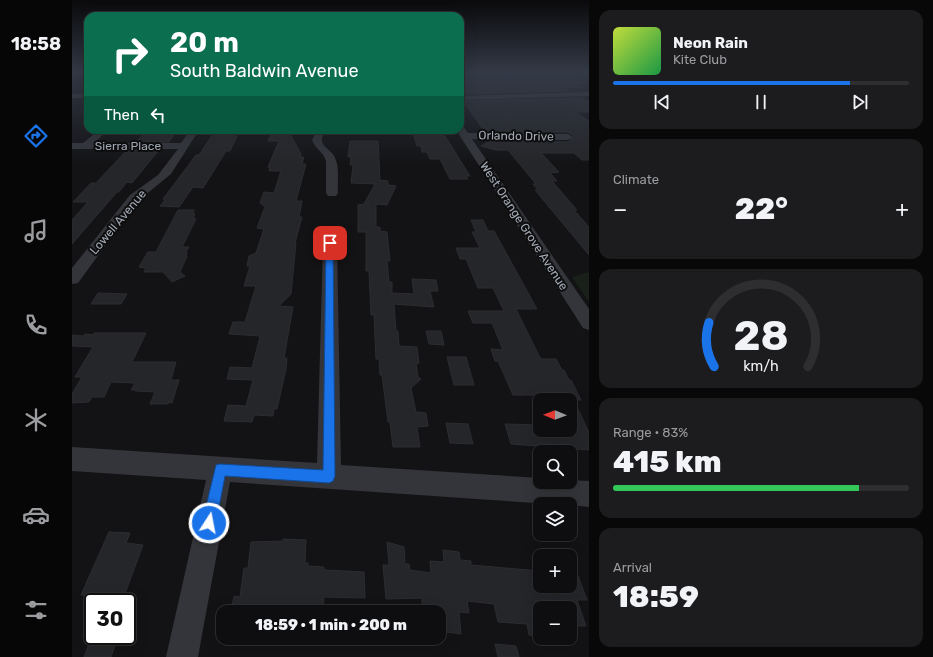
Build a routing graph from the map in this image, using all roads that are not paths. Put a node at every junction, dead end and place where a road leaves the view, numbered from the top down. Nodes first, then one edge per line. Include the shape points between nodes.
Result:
1 (464, 132) edge
2 (99, 134) edge
3 (192, 134) edge
4 (318, 134) edge
5 (463, 134) edge
6 (568, 137) dead end
7 (72, 146) edge
8 (85, 146) junction
9 (184, 146) junction
10 (332, 193) dead end
11 (330, 243) dead end
12 (72, 279) edge
13 (589, 323) edge
14 (72, 459) edge
15 (220, 470) junction
16 (329, 476) junction
17 (589, 494) edge
18 (182, 657) edge

1 - 6 street, Orlando Drive
2 - 8 street
3 - 9 street, Lowell Avenue
4 - 10 street via 318,144 328,152 331,160
5 - 13 street, West Orange Grove Avenue
7 - 8 street, Sierra Place
8 - 9 street, Sierra Place
9 - 12 street, Lowell Avenue via 161,178 134,198
11 - 16 street
14 - 15 street
15 - 16 street
15 - 18 street
16 - 17 street

